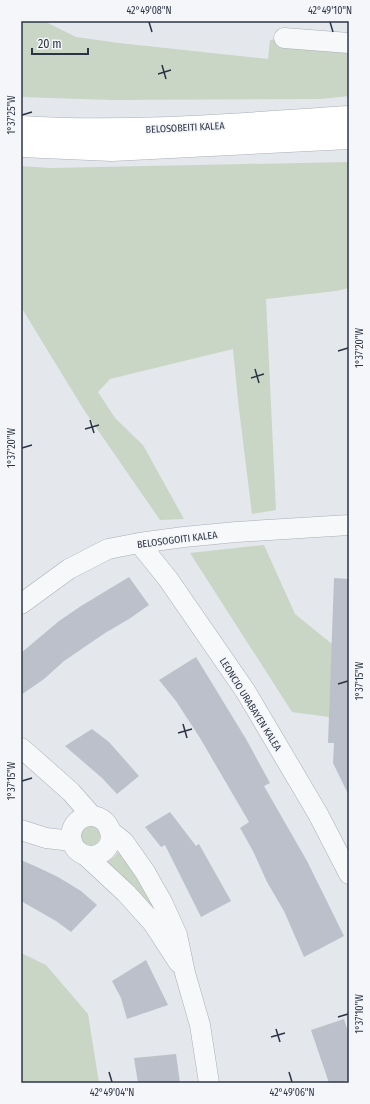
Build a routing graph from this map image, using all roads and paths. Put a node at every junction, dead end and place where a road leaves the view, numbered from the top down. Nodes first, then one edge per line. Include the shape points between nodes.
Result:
1 (284, 38) dead end
2 (349, 43) edge
3 (349, 117) edge
4 (21, 127) edge
5 (349, 138) edge
6 (21, 146) edge
7 (349, 525) edge
8 (139, 543) junction
9 (21, 604) edge
10 (21, 748) edge
11 (92, 816) junction
12 (21, 830) edge
13 (109, 830) junction
14 (78, 848) junction
15 (349, 874) edge
16 (185, 973) junction
17 (209, 1083) edge

1 - 2 street
3 - 4 main road, BELOSOBEITI KALEA via 156,129
5 - 6 main road, BELOSOBEITI KALEA via 112,150
7 - 8 street, BELOSOGOITI KALEA via 236,532
8 - 9 street, BELOSOGOITI KALEA via 108,549 69,569
8 - 15 street, LEONCIO URABAYEN KALEA via 168,579 246,692 318,814
10 - 11 street via 71,792
11 - 13 street via 103,821
11 - 14 street via 75,824 72,832
12 - 14 street
13 - 14 street via 110,841 103,851 94,855
13 - 16 street via 124,842 162,902 177,935
14 - 16 street via 126,893 153,923
16 - 17 street via 200,1025

